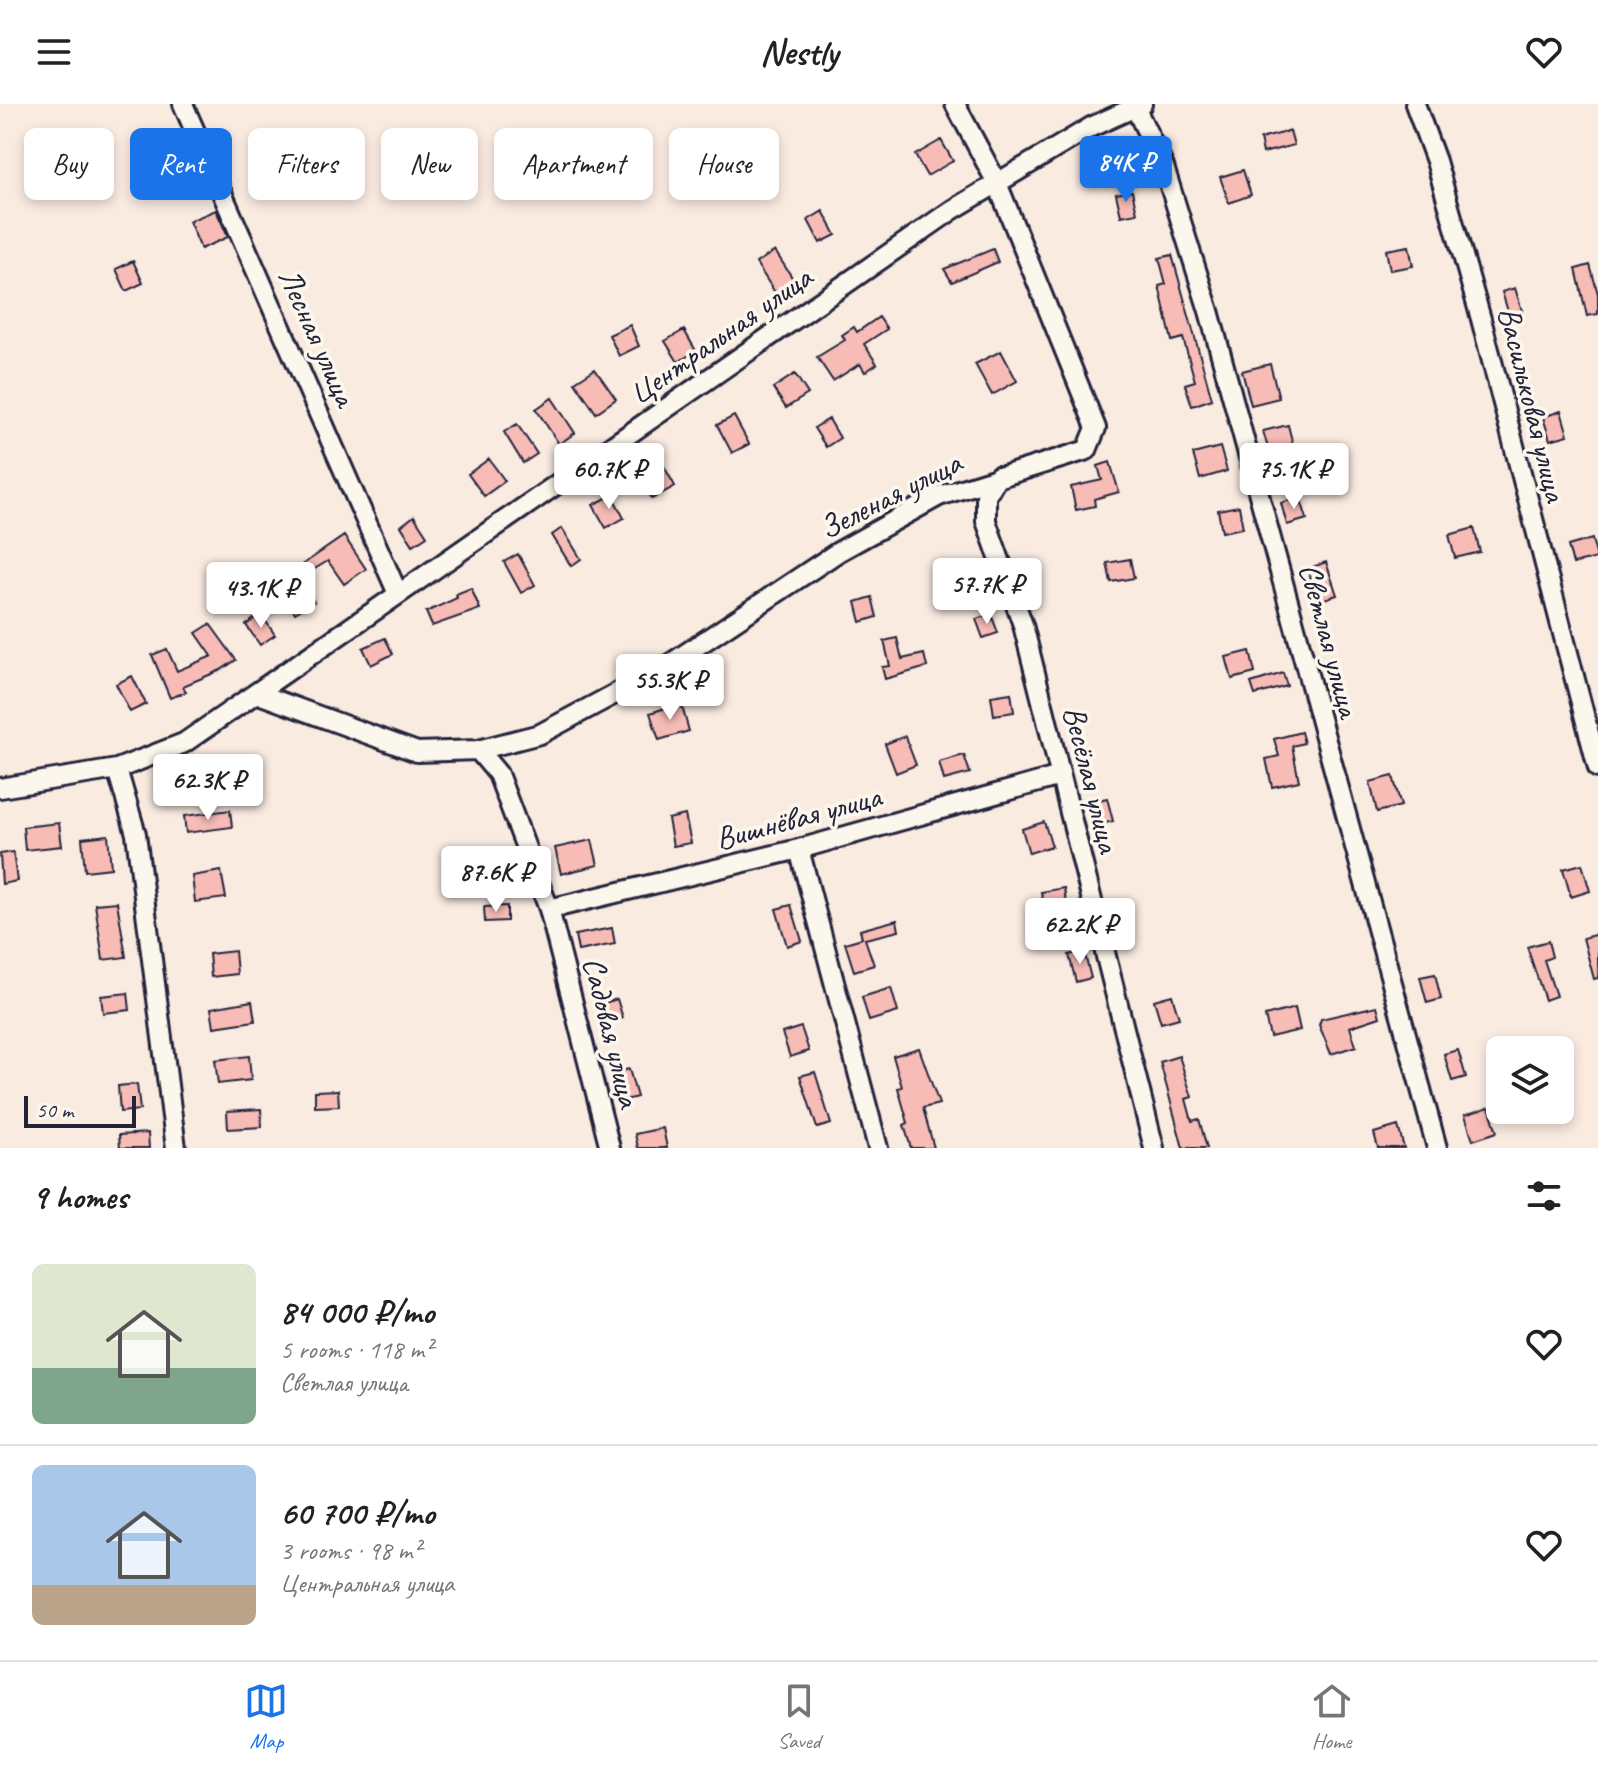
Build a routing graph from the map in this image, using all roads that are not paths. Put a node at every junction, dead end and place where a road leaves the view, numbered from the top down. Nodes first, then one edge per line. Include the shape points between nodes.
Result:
1 (183, 104) edge
2 (955, 104) edge
3 (1415, 104) edge
4 (1138, 106) edge
5 (997, 183) junction
6 (998, 476) junction
7 (398, 594) junction
8 (256, 693) junction
9 (478, 750) junction
10 (1598, 768) edge
11 (117, 769) junction
12 (1060, 776) junction
13 (0, 788) edge
14 (799, 849) junction
15 (549, 909) junction
16 (176, 1148) edge
17 (610, 1148) edge
18 (878, 1148) edge
19 (1154, 1148) edge
20 (1437, 1148) edge

1 - 7 street, Лесная улица
2 - 5 street
3 - 10 street, Васильковая улица via 1481,319
4 - 5 street, Центральная улица via 1091,127
4 - 20 street, Светлая улица via 1164,167 1209,311
5 - 6 street, Зеленая улица via 1096,428 1087,450
5 - 7 street, Центральная улица
6 - 9 street, Зеленая улица via 939,496 838,552 667,666 540,734
6 - 12 street, Весёлая улица via 986,496 986,521 1023,625
7 - 8 street, Центральная улица
8 - 9 street via 417,752
8 - 11 street, Центральная улица via 184,743
9 - 15 street, Садовая улица via 498,774
11 - 13 street, Центральная улица
11 - 16 street via 136,834
12 - 14 street, Вишнёвая улица
12 - 19 street, Весёлая улица
14 - 15 street, Вишнёвая улица
14 - 18 street
15 - 17 street, Садовая улица

